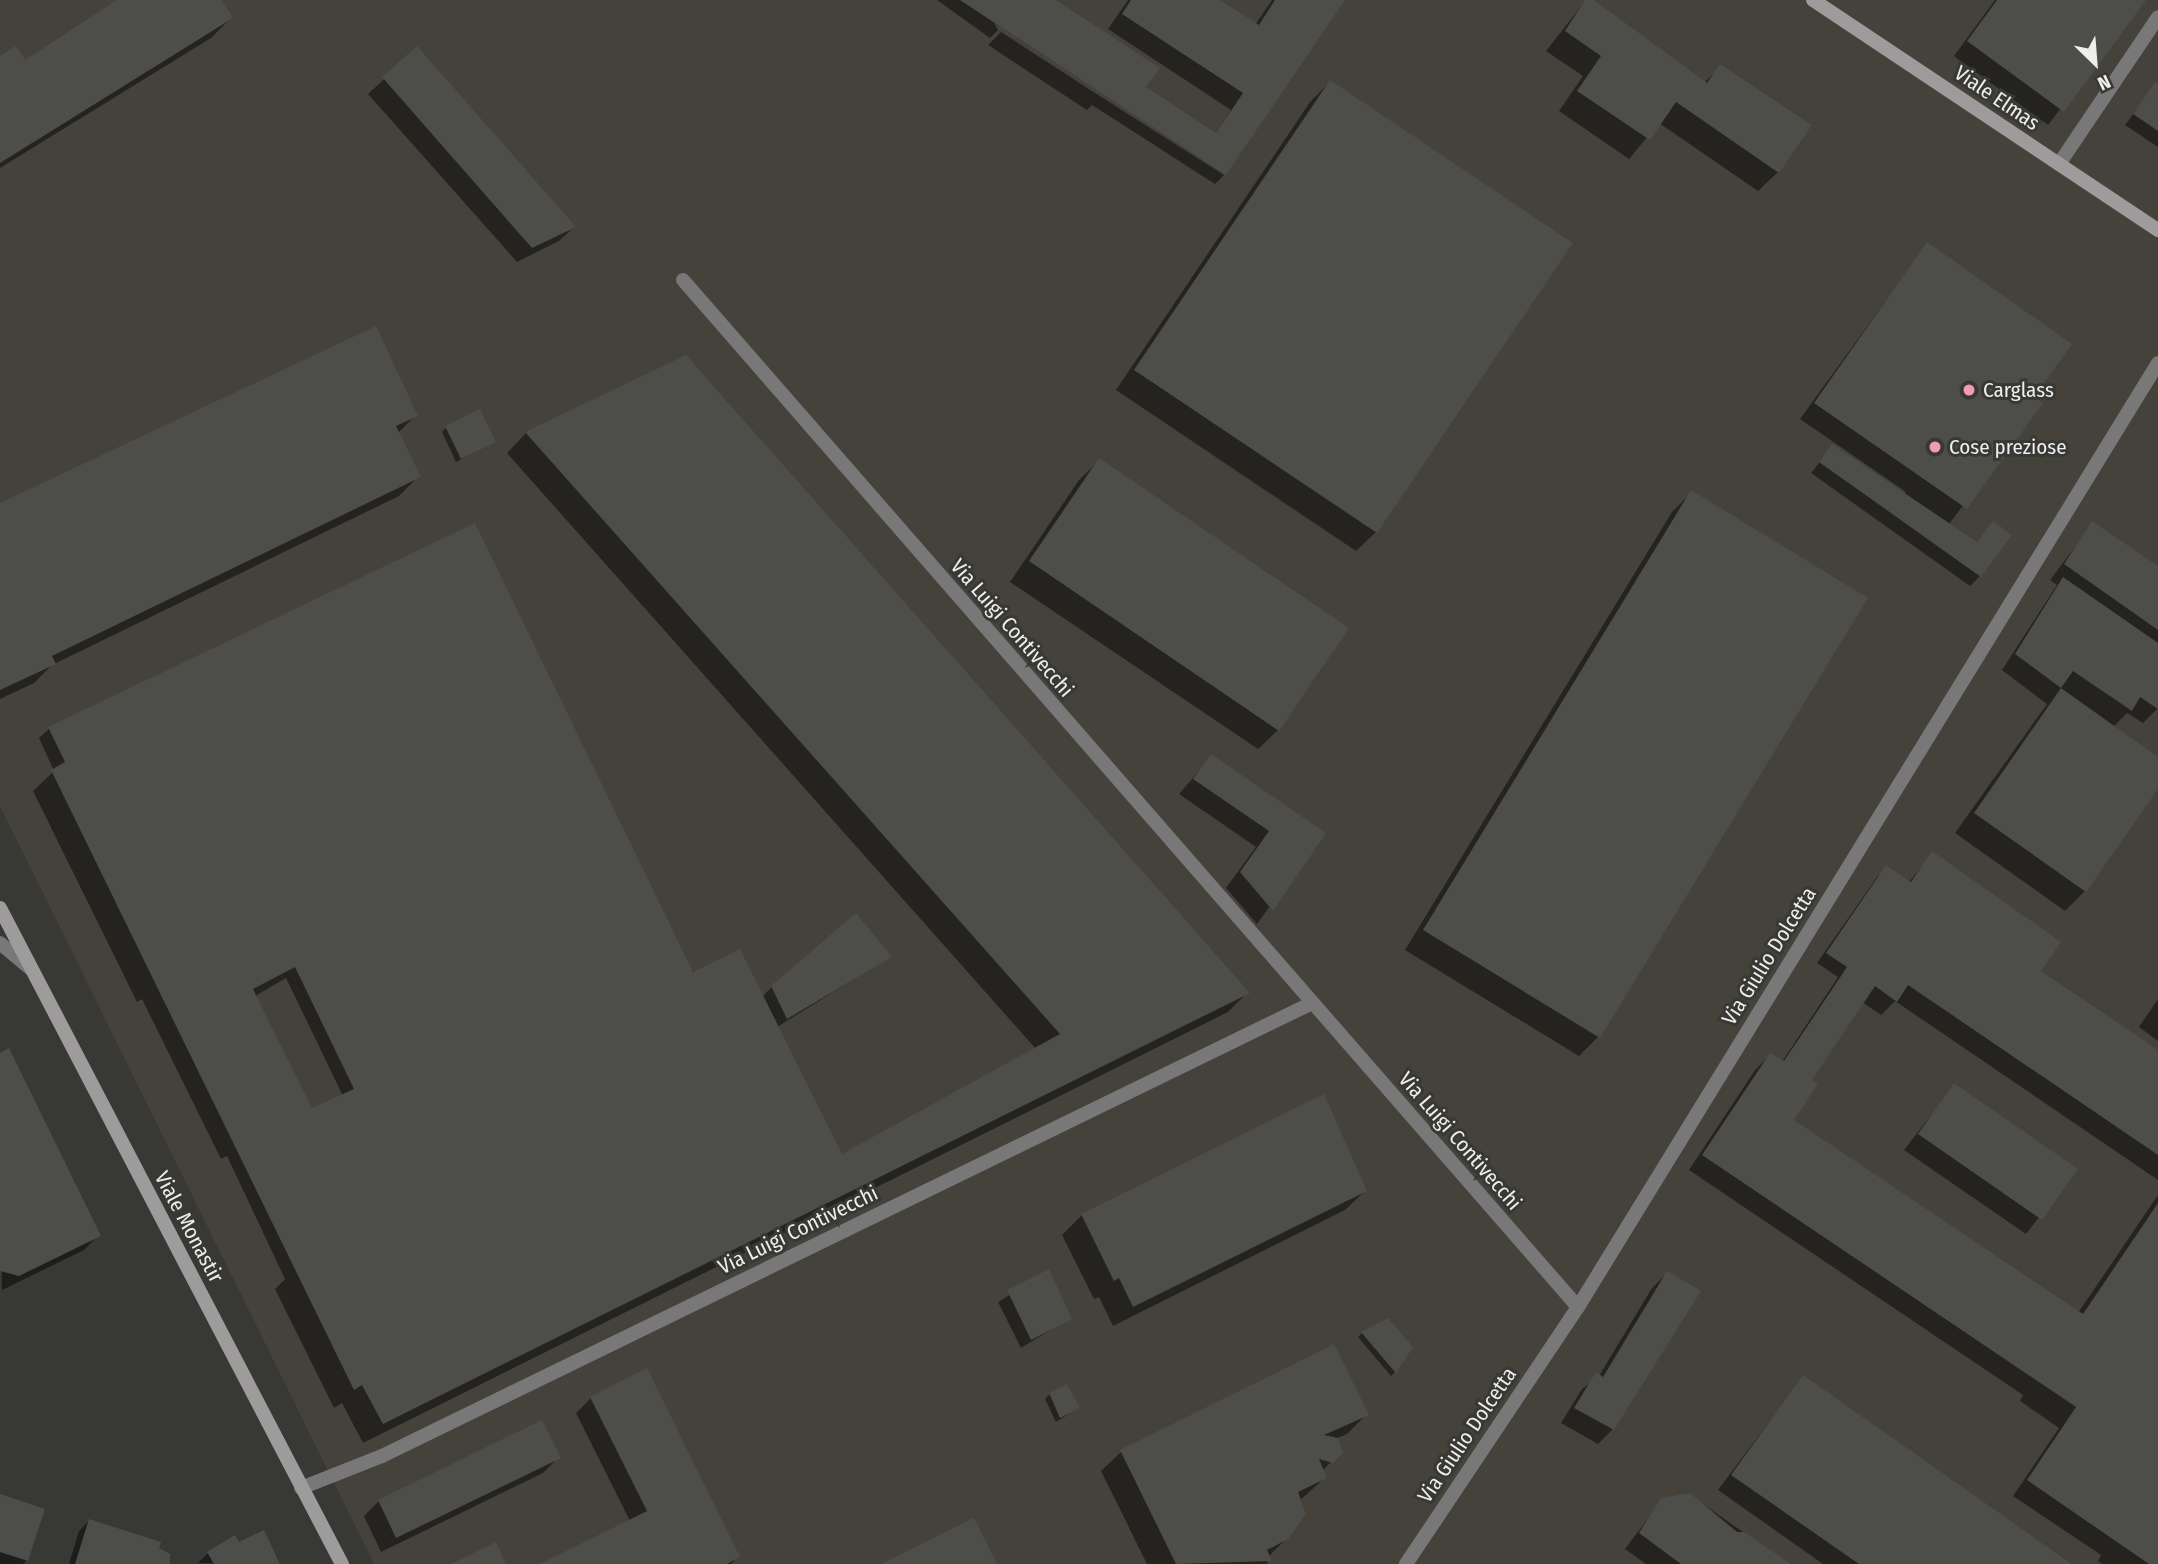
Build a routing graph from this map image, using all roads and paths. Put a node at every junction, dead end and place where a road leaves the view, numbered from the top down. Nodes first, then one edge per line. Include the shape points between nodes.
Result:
1 (1812, 0) edge
2 (2158, 17) edge
3 (2059, 164) junction
4 (2158, 230) edge
5 (683, 280) dead end
6 (2158, 363) edge
7 (0, 908) edge
8 (0, 943) edge
9 (30, 968) junction
10 (1310, 1004) junction
11 (1578, 1307) junction
12 (301, 1488) junction
13 (342, 1564) edge
14 (1406, 1564) edge

1 - 3 main road, Viale Elmas
2 - 3 street
3 - 4 main road, Viale Elmas
5 - 10 street, Via Luigi Contivecchi
6 - 11 street, Via Giulio Dolcetta
7 - 9 main road, Viale Monastir
8 - 9 street
9 - 12 main road, Viale Monastir
10 - 11 street, Via Luigi Contivecchi
10 - 12 street, Via Luigi Contivecchi via 382,1456
11 - 14 street, Via Giulio Dolcetta
12 - 13 main road, Viale Monastir

